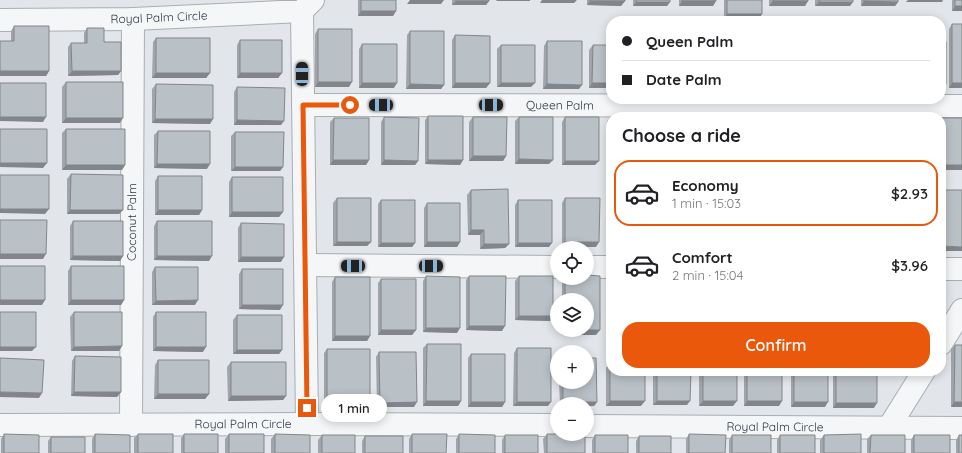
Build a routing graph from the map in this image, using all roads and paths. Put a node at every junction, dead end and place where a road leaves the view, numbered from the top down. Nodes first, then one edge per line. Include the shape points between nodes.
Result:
1 (308, 6) edge
2 (133, 19) junction
3 (0, 20) edge
4 (303, 105) junction
5 (962, 106) edge
6 (306, 265) junction
7 (550, 267) edge
8 (594, 267) edge
9 (606, 267) edge
10 (946, 269) edge
11 (962, 269) edge
12 (962, 310) edge
13 (946, 336) edge
14 (921, 376) edge
15 (307, 424) junction
16 (0, 425) edge
17 (131, 425) junction
18 (550, 426) edge
19 (594, 426) edge
20 (890, 427) junction
21 (962, 428) edge

1 - 2 street, Royal Palm Circle
1 - 4 street
2 - 3 street, Royal Palm Circle
2 - 17 street, Coconut Palm
4 - 5 street, Queen Palm
4 - 6 street
6 - 7 street
6 - 15 street
8 - 9 street
10 - 11 street
12 - 13 street
14 - 20 street
15 - 17 street, Royal Palm Circle
15 - 18 street, Royal Palm Circle
16 - 17 street, Royal Palm Circle
19 - 20 street, Royal Palm Circle
20 - 21 street, Royal Palm Circle

